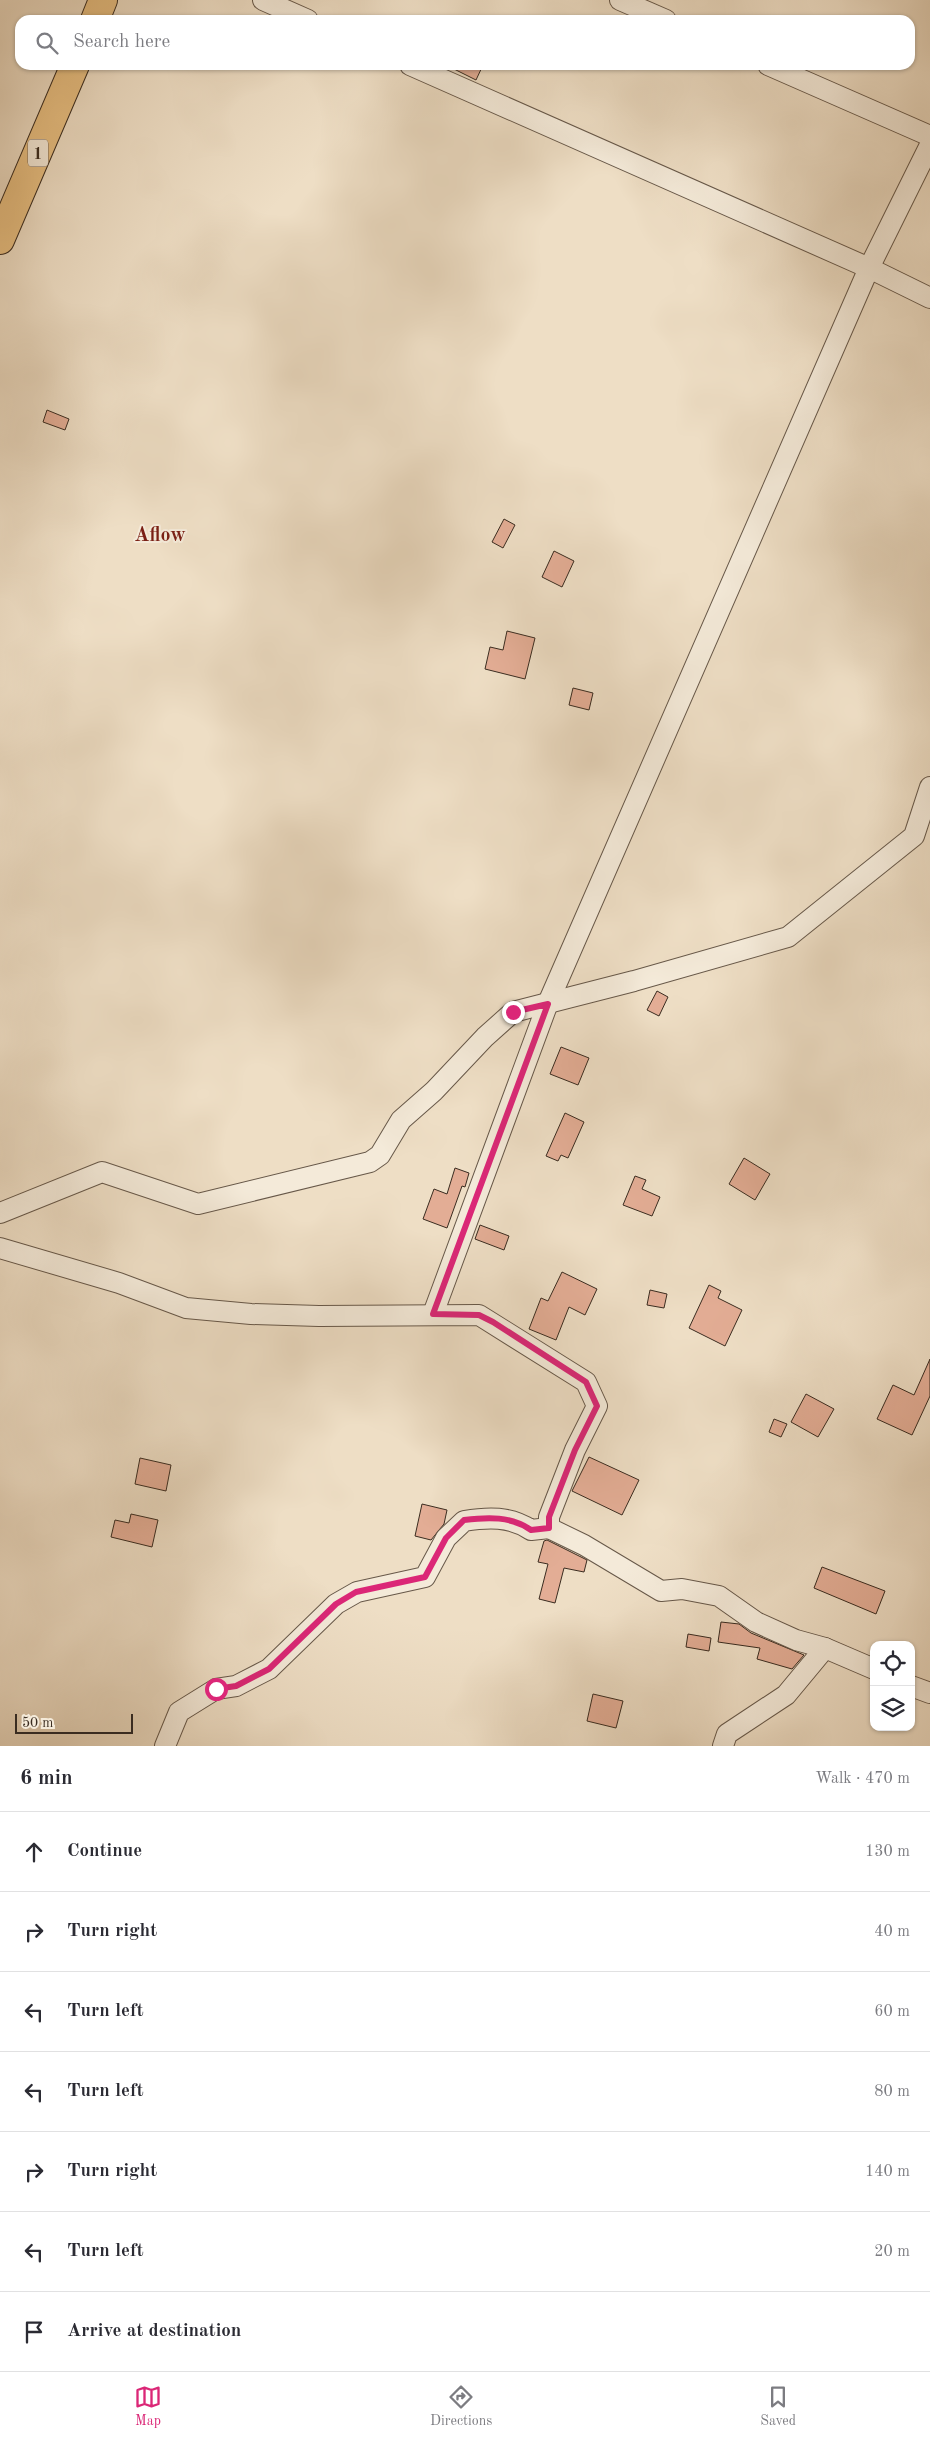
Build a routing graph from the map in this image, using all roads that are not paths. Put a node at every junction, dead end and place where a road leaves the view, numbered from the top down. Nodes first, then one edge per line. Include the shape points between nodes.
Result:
1 (103, 0) edge
2 (263, 0) edge
3 (620, 0) edge
4 (97, 15) edge
5 (297, 15) edge
6 (654, 15) edge
7 (73, 70) edge
8 (421, 70) edge
9 (779, 70) edge
10 (930, 136) edge
11 (930, 145) edge
12 (0, 240) edge
13 (869, 268) junction
14 (930, 298) edge
15 (930, 787) edge
16 (548, 1004) junction
17 (0, 1213) edge
18 (0, 1248) edge
19 (433, 1314) junction
20 (549, 1528) junction
21 (825, 1648) junction
22 (870, 1667) edge
23 (915, 1688) edge
24 (930, 1694) edge
25 (164, 1746) edge
26 (723, 1746) edge

1 - 4 highway
2 - 5 street
3 - 6 street
7 - 12 highway, 1
8 - 13 street
9 - 10 street
11 - 13 street
13 - 14 street
13 - 16 street
15 - 16 street via 914,836 788,937
16 - 17 street via 513,1012 484,1037 401,1120 380,1155 370,1162 198,1204 102,1172
16 - 19 street
18 - 19 street via 120,1284 186,1308 309,1316
19 - 20 street via 479,1315 586,1382 597,1406 575,1450 549,1517
20 - 21 street via 661,1591 682,1588 719,1596 756,1622 796,1640
20 - 25 street via 531,1530 519,1521 497,1518 464,1520 446,1538 425,1577 356,1592 336,1604 269,1669 236,1686 216,1689 179,1712
21 - 22 street
21 - 26 street via 786,1695 727,1734
23 - 24 street

